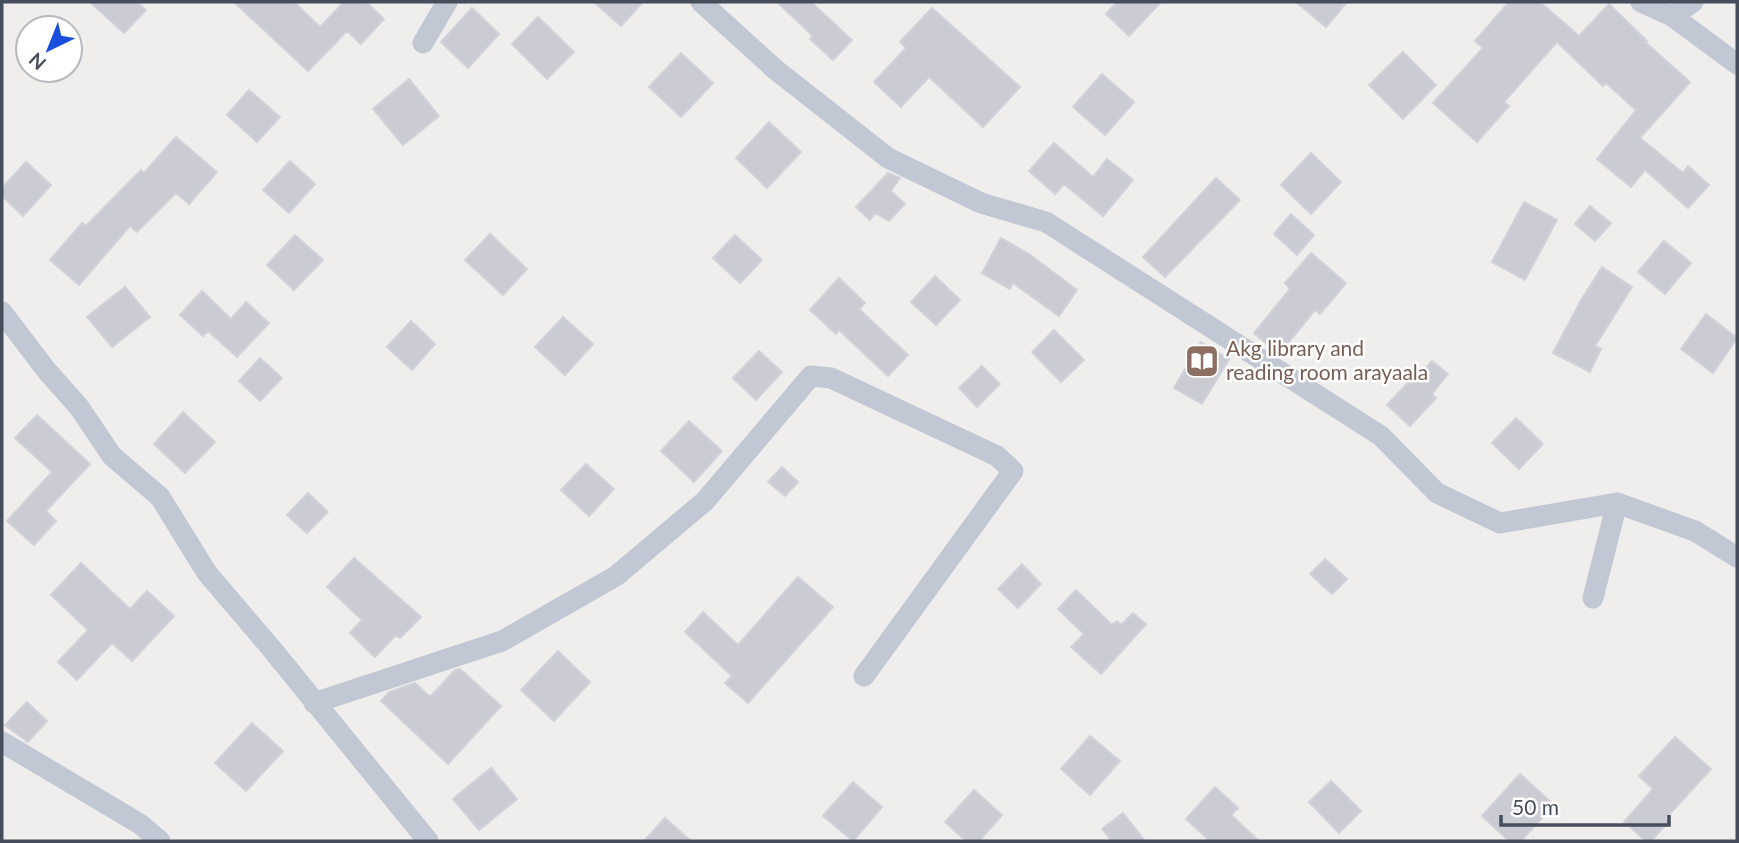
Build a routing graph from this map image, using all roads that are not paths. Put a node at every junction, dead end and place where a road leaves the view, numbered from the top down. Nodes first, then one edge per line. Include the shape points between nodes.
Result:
1 (447, 2) edge
2 (701, 2) edge
3 (1641, 2) edge
4 (1693, 2) edge
5 (1672, 16) junction
6 (423, 43) dead end
7 (1737, 64) edge
8 (2, 312) edge
9 (1617, 503) junction
10 (1737, 557) edge
11 (1593, 598) dead end
12 (864, 676) dead end
13 (314, 703) junction
14 (2, 742) edge
15 (160, 841) edge
16 (428, 841) edge

1 - 6 street
2 - 9 street via 776,70 888,158 981,203 1046,222 1381,436 1437,494 1500,523
3 - 5 street
4 - 5 street
5 - 7 street
8 - 13 street via 79,407 111,456 160,497 207,573
9 - 10 street via 1695,531
9 - 11 street
12 - 13 street via 1013,471 997,456 938,428 831,378 811,376 705,501 616,576 502,641
13 - 16 street
14 - 15 street via 140,824

